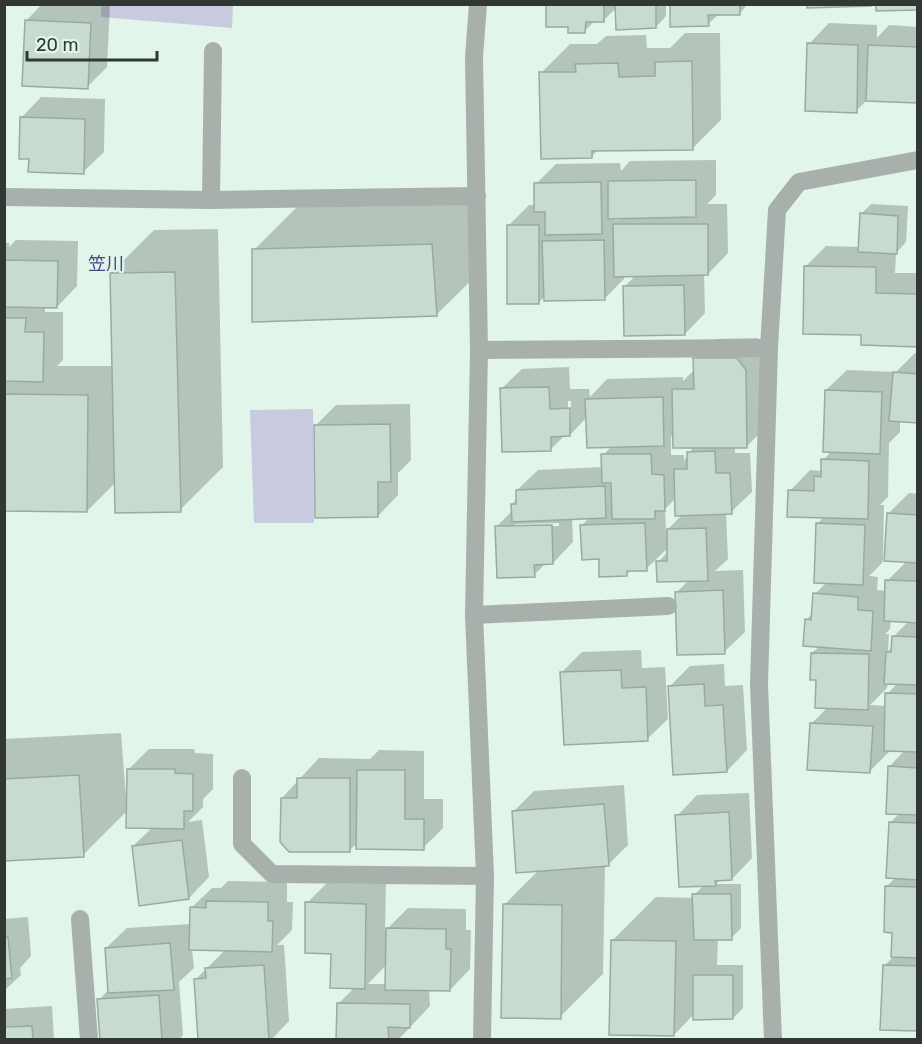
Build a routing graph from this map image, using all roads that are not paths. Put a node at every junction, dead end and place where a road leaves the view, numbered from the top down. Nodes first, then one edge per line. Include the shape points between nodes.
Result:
1 (477, 4) edge
2 (213, 51) dead end
3 (918, 160) edge
4 (477, 196) junction
5 (4, 197) edge
6 (211, 200) junction
7 (769, 348) junction
8 (478, 350) junction
9 (668, 606) dead end
10 (474, 615) junction
11 (242, 778) dead end
12 (484, 876) junction
13 (80, 919) dead end
14 (89, 1040) edge
15 (482, 1040) edge
16 (773, 1040) edge

1 - 4 street
2 - 6 street
3 - 7 street via 799,182 777,210
4 - 6 street
4 - 8 street
5 - 6 street
7 - 8 street
7 - 16 street via 759,684
8 - 10 street
9 - 10 street
10 - 12 street
11 - 12 street via 242,844 272,874
12 - 15 street
13 - 14 street

